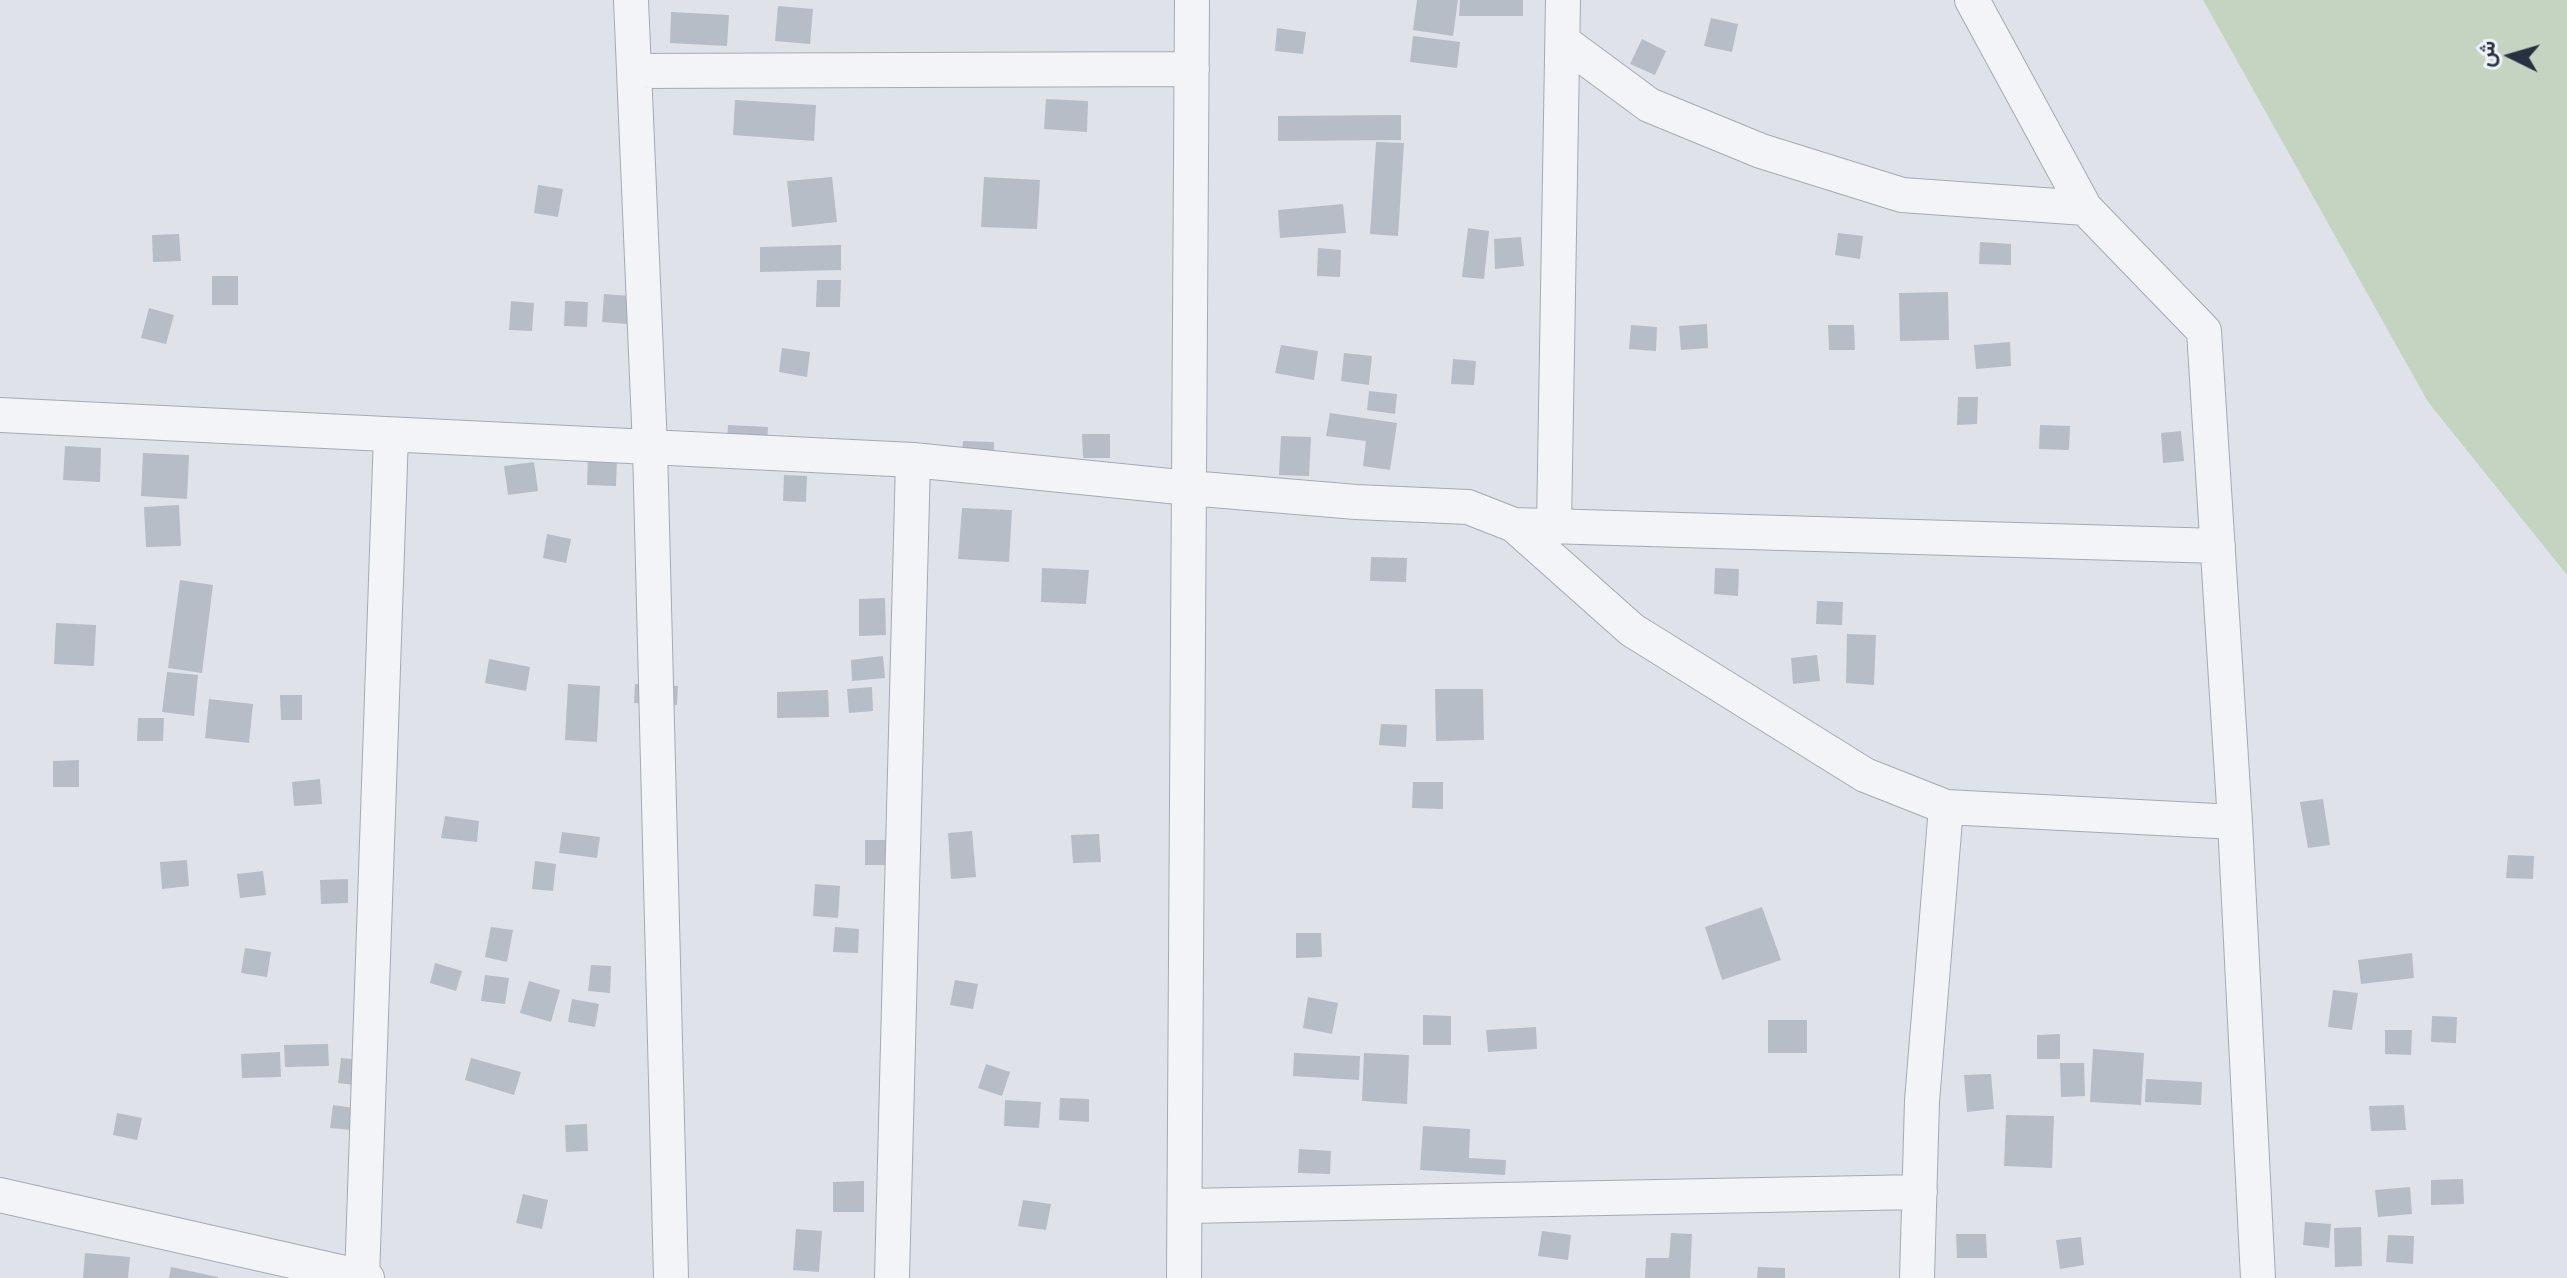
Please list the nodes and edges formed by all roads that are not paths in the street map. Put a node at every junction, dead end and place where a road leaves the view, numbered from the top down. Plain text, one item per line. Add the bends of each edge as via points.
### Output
1 (631, 0) edge
2 (1192, 0) edge
3 (1563, 0) edge
4 (1972, 0) edge
5 (1565, 43) junction
6 (1192, 69) junction
7 (634, 71) junction
8 (2085, 208) junction
9 (0, 415) edge
10 (391, 435) junction
11 (650, 447) junction
12 (913, 460) junction
13 (1189, 488) junction
14 (1514, 525) junction
15 (1554, 526) junction
16 (2218, 546) junction
17 (1946, 807) junction
18 (2235, 822) junction
19 (1920, 1192) junction
20 (0, 1195) edge
21 (1185, 1206) junction
22 (364, 1278) edge
23 (671, 1278) edge
24 (892, 1278) edge
25 (1184, 1278) edge
26 (1917, 1278) edge
27 (2258, 1278) edge

1 - 7 street
2 - 6 street
3 - 5 street
4 - 8 street
5 - 8 street via 1649,105 1789,160 1902,195
5 - 15 street
6 - 7 street
6 - 13 street
7 - 11 street
8 - 16 street via 2204,331
9 - 10 street
10 - 11 street
10 - 22 street
11 - 12 street
11 - 23 street
12 - 13 street
12 - 24 street
13 - 14 street via 1468,507
13 - 21 street
14 - 15 street
14 - 17 street via 1632,630 1865,775
15 - 16 street
16 - 18 street
17 - 18 street
17 - 19 street via 1922,1101
18 - 27 street
19 - 21 street
19 - 26 street
20 - 22 street
21 - 25 street

